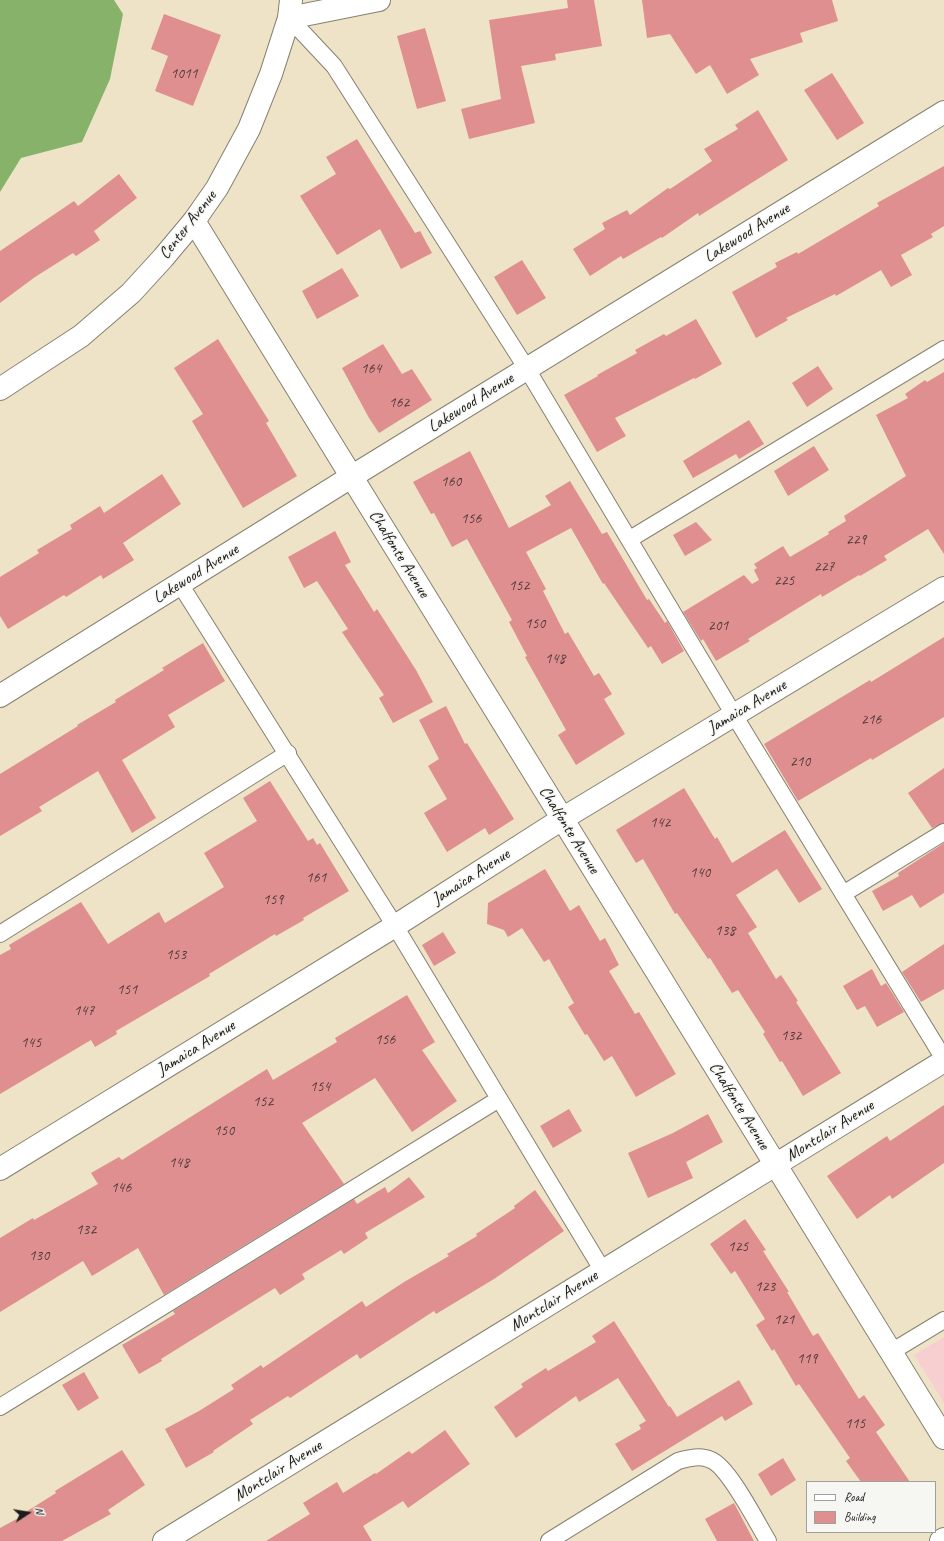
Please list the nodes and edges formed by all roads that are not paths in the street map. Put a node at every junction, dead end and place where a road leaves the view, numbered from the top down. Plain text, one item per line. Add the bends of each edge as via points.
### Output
1 (379, 0) edge
2 (340, 4) edge
3 (290, 9) edge
4 (944, 112) edge
5 (194, 221) junction
6 (944, 349) edge
7 (527, 369) junction
8 (0, 389) edge
9 (351, 477) junction
10 (630, 539) junction
11 (180, 584) junction
12 (944, 588) edge
13 (0, 696) edge
14 (734, 715) junction
15 (288, 753) junction
16 (562, 819) junction
17 (944, 832) edge
18 (843, 894) junction
19 (395, 926) junction
20 (0, 934) edge
21 (944, 1060) edge
22 (499, 1099) junction
23 (775, 1165) junction
24 (0, 1169) edge
25 (603, 1271) junction
26 (944, 1320) edge
27 (891, 1352) junction
28 (0, 1406) edge
29 (944, 1438) edge
30 (944, 1539) edge
31 (164, 1541) edge
32 (549, 1541) edge
33 (768, 1541) edge
34 (941, 1541) edge

1 - 2 street
2 - 3 street
3 - 5 street, Center Avenue via 271,74 248,128 217,188
3 - 7 lane via 334,66
4 - 7 street, Lakewood Avenue
5 - 8 street, Center Avenue via 131,293 81,336
5 - 9 street, Chalfonte Avenue
6 - 10 lane
7 - 9 street, Lakewood Avenue
7 - 10 lane
9 - 11 street, Lakewood Avenue
9 - 16 street, Chalfonte Avenue
10 - 14 lane
11 - 13 street, Lakewood Avenue
11 - 15 lane
12 - 14 street, Jamaica Avenue
14 - 16 street, Jamaica Avenue
14 - 18 lane
15 - 19 lane
15 - 20 lane
16 - 19 street, Jamaica Avenue
16 - 23 street, Chalfonte Avenue
17 - 18 lane
18 - 21 lane
19 - 22 lane
19 - 24 street, Jamaica Avenue
21 - 23 street, Montclair Avenue
22 - 25 lane
22 - 28 lane
23 - 25 street, Montclair Avenue
23 - 27 street, Chalfonte Avenue
25 - 31 street, Montclair Avenue
26 - 27 lane
27 - 29 street, Chalfonte Avenue
30 - 34 street
32 - 33 lane via 678,1461 695,1457 712,1460 727,1473

